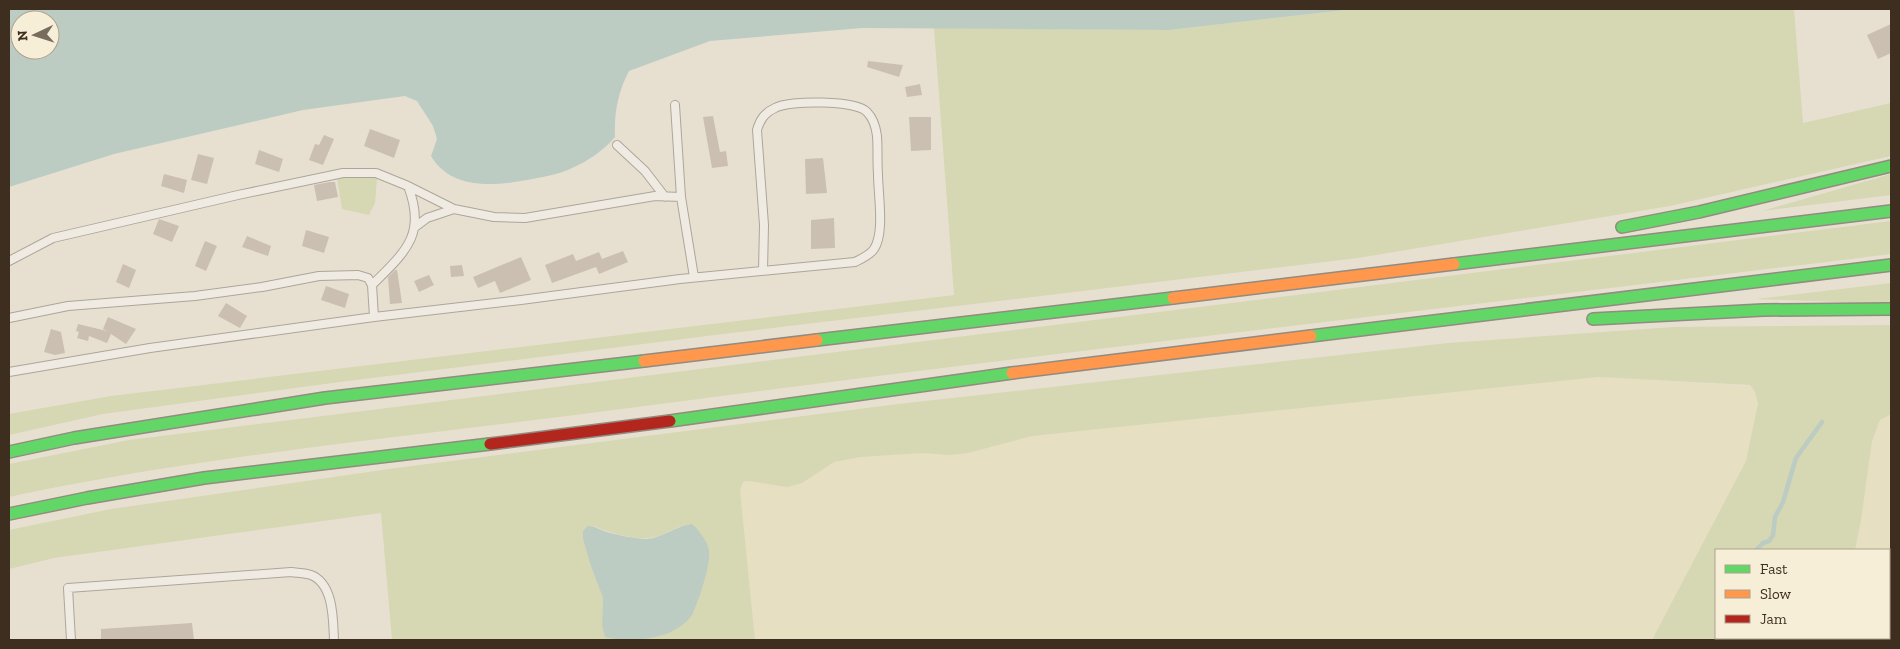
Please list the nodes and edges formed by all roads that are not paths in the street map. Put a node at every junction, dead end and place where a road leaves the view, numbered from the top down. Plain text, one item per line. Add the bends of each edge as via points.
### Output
1 (676, 105) dead end
2 (617, 145) dead end
3 (1891, 166) edge
4 (408, 186) junction
5 (666, 197) junction
6 (681, 197) junction
7 (454, 209) junction
8 (1891, 211) edge
9 (415, 227) junction
10 (1613, 229) dead end
11 (1555, 240) dead end
12 (9, 261) edge
13 (1891, 265) edge
14 (1400, 269) junction
15 (763, 270) junction
16 (694, 277) junction
17 (372, 285) junction
18 (1891, 309) edge
19 (374, 316) junction
20 (9, 318) edge
21 (1580, 320) dead end
22 (1512, 323) dead end
23 (1404, 326) junction
24 (9, 372) edge
25 (9, 452) edge
26 (9, 514) edge
27 (71, 640) edge
28 (334, 640) edge

1 - 6 lane
2 - 5 lane via 645,171
3 - 10 highway
4 - 7 lane
4 - 9 lane via 415,208
4 - 12 lane via 376,174 343,173 52,238
5 - 6 lane
5 - 7 lane via 655,196 525,218 494,217
6 - 16 lane
7 - 9 lane via 427,218
8 - 14 highway
9 - 17 lane via 407,248
11 - 14 highway
13 - 23 highway
14 - 25 highway via 324,398 74,438
15 - 15 lane via 855,262 874,250 880,223 877,136 866,110 837,104 790,103 766,112 760,120 757,130 764,225
15 - 16 lane
16 - 19 lane
17 - 19 lane
17 - 20 lane via 368,278 358,275 319,276 195,296 68,306
18 - 21 highway via 1762,310
19 - 24 lane
22 - 23 highway
23 - 26 highway via 334,461 184,482
27 - 28 lane via 68,588 290,572 312,575 321,583 333,612

